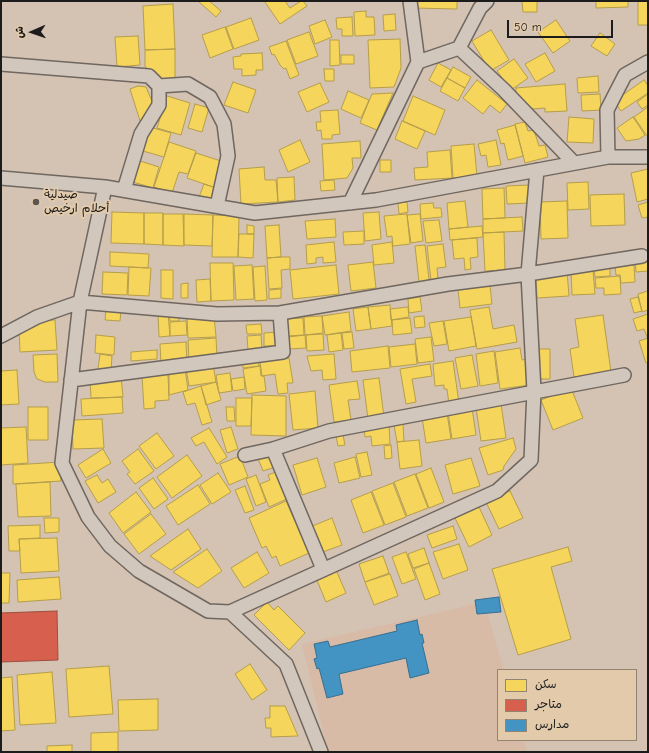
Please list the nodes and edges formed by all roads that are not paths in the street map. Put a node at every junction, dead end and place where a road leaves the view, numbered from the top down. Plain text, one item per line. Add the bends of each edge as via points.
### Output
1 (410, 1) edge
2 (483, 3) edge
3 (459, 48) junction
4 (418, 62) junction
5 (648, 62) edge
6 (1, 64) edge
7 (159, 86) junction
8 (608, 157) junction
9 (648, 157) edge
10 (574, 163) junction
11 (537, 170) junction
12 (1, 178) edge
13 (105, 187) junction
14 (124, 190) junction
15 (350, 203) junction
16 (217, 206) junction
17 (642, 256) dead end
18 (528, 274) junction
19 (80, 302) junction
20 (280, 313) junction
21 (1, 336) edge
22 (624, 374) dead end
23 (71, 380) junction
24 (534, 391) junction
25 (274, 448) junction
26 (245, 455) dead end
27 (322, 569) junction
28 (230, 612) junction
29 (321, 752) edge

1 - 4 street
2 - 3 street
3 - 4 street
3 - 10 street via 504,90
4 - 15 street
5 - 8 street via 625,75 607,110
6 - 7 street via 148,76
7 - 14 street via 159,106 141,134
7 - 16 street via 188,84 210,97 224,124 228,156
8 - 9 street
8 - 10 street
10 - 11 street
11 - 15 street
11 - 18 street
12 - 13 street
13 - 14 street
13 - 19 street
14 - 16 street
15 - 16 street via 255,213
17 - 18 street
18 - 20 street via 448,284
18 - 24 street
19 - 20 street via 217,314
19 - 21 street via 37,317
19 - 23 street
20 - 23 street via 283,352
22 - 24 street
23 - 28 street via 62,463 88,517 110,546 139,571 208,611
24 - 25 street via 329,431
24 - 27 street via 531,460 497,491
25 - 26 street
25 - 27 street
27 - 28 street
28 - 29 street via 286,664

